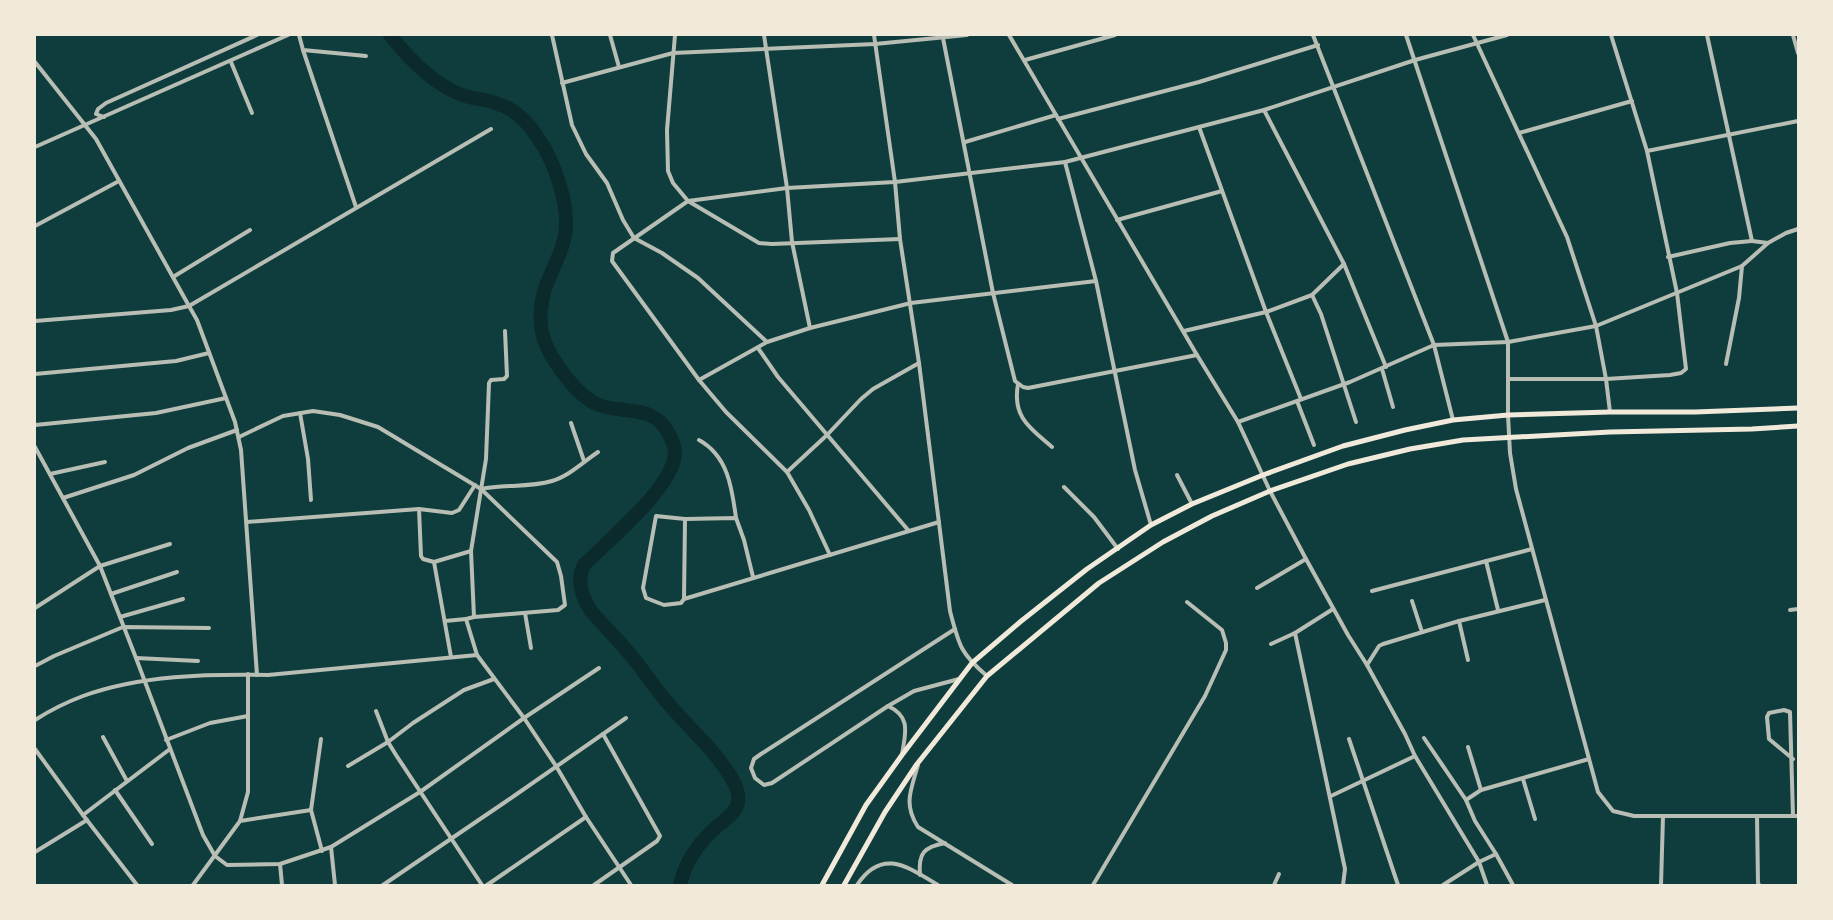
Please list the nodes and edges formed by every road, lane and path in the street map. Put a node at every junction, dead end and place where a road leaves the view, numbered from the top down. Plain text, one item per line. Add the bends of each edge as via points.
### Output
1 (257, 35) edge
2 (288, 35) edge
3 (299, 35) edge
4 (552, 35) edge
5 (610, 35) edge
6 (675, 35) edge
7 (764, 35) edge
8 (874, 35) edge
9 (967, 35) edge
10 (1009, 35) edge
11 (1115, 35) edge
12 (1313, 35) edge
13 (1406, 35) edge
14 (1473, 35) edge
15 (1507, 35) edge
16 (1611, 35) edge
17 (1707, 35) edge
18 (1793, 35) edge
19 (943, 38) junction
20 (875, 44) junction
21 (1476, 44) junction
22 (1318, 45) junction
23 (767, 48) junction
24 (303, 50) junction
25 (673, 53) junction
26 (1798, 53) edge
27 (366, 56) dead end
28 (1025, 60) junction
29 (1415, 60) junction
30 (35, 62) edge
31 (231, 62) junction
32 (619, 67) junction
33 (562, 82) junction
34 (1334, 87) junction
35 (1632, 101) junction
36 (1264, 110) junction
37 (252, 113) dead end
38 (104, 117) junction
39 (1057, 117) junction
40 (1798, 121) edge
41 (86, 126) junction
42 (1199, 127) junction
43 (491, 129) dead end
44 (1519, 133) junction
45 (1728, 134) junction
46 (965, 142) junction
47 (35, 147) edge
48 (1647, 150) junction
49 (1081, 157) junction
50 (1066, 162) junction
51 (970, 174) junction
52 (119, 181) junction
53 (895, 182) junction
54 (787, 188) junction
55 (1222, 191) junction
56 (688, 201) junction
57 (356, 207) junction
58 (1117, 220) junction
59 (35, 226) edge
60 (1798, 229) edge
61 (250, 230) dead end
62 (634, 238) junction
63 (900, 239) junction
64 (1752, 241) junction
65 (792, 242) junction
66 (1768, 243) junction
67 (1668, 257) junction
68 (1344, 264) junction
69 (1742, 266) junction
70 (173, 277) junction
71 (1096, 281) junction
72 (993, 293) junction
73 (1677, 293) junction
74 (1312, 295) junction
75 (911, 303) junction
76 (189, 306) junction
77 (1266, 312) junction
78 (35, 321) edge
79 (1596, 326) junction
80 (810, 328) junction
81 (504, 331) dead end
82 (1184, 331) junction
83 (767, 342) junction
84 (1508, 342) junction
85 (1434, 345) junction
86 (758, 348) junction
87 (209, 353) junction
88 (1197, 355) junction
89 (919, 363) junction
90 (1726, 364) dead end
91 (1384, 368) junction
92 (1114, 372) junction
93 (35, 374) edge
94 (1508, 379) junction
95 (1606, 379) junction
96 (699, 380) junction
97 (1018, 384) junction
98 (1343, 385) junction
99 (226, 398) junction
100 (1300, 400) junction
101 (1393, 407) dead end
102 (1798, 408) edge
103 (1610, 412) junction
104 (300, 413) junction
105 (1508, 415) junction
106 (1453, 420) junction
107 (1238, 422) junction
108 (1356, 422) dead end
109 (571, 423) dead end
110 (35, 425) edge
111 (1798, 426) edge
112 (237, 430) junction
113 (827, 435) junction
114 (238, 438) junction
115 (1509, 438) junction
116 (699, 440) dead end
117 (1314, 445) dead end
118 (35, 447) edge
119 (1052, 447) dead end
120 (598, 452) dead end
121 (584, 461) junction
122 (105, 462) dead end
123 (787, 472) junction
124 (50, 474) junction
125 (1177, 475) dead end
126 (1263, 475) junction
127 (474, 485) junction
128 (1064, 487) dead end
129 (481, 489) junction
130 (1270, 491) junction
131 (63, 498) junction
132 (311, 500) dead end
133 (1192, 504) junction
134 (419, 509) junction
135 (736, 518) junction
136 (685, 519) junction
137 (247, 522) junction
138 (940, 522) junction
139 (1151, 525) junction
140 (908, 530) junction
141 (170, 544) dead end
142 (1118, 549) junction
143 (1532, 549) junction
144 (471, 551) junction
145 (830, 555) junction
146 (1306, 558) junction
147 (1486, 561) junction
148 (434, 562) junction
149 (100, 566) junction
150 (177, 572) dead end
151 (753, 577) junction
152 (1257, 588) dead end
153 (1372, 592) dead end
154 (111, 594) junction
155 (184, 599) dead end
156 (684, 599) junction
157 (1545, 600) junction
158 (1412, 601) dead end
159 (1187, 602) dead end
160 (35, 608) edge
161 (1798, 608) edge
162 (1333, 609) junction
163 (1498, 610) junction
164 (1790, 610) dead end
165 (525, 613) junction
166 (120, 617) junction
167 (474, 617) junction
168 (466, 619) junction
169 (444, 621) junction
170 (1459, 621) junction
171 (123, 628) junction
172 (209, 628) dead end
173 (955, 629) junction
174 (1422, 632) junction
175 (1295, 633) junction
176 (1271, 644) dead end
177 (531, 648) dead end
178 (477, 655) junction
179 (451, 657) junction
180 (136, 658) junction
181 (1468, 660) dead end
182 (198, 661) dead end
183 (972, 664) junction
184 (1367, 665) junction
185 (35, 666) edge
186 (599, 668) dead end
187 (248, 674) junction
188 (257, 675) junction
189 (987, 676) junction
190 (494, 679) junction
191 (959, 679) junction
192 (144, 680) junction
193 (888, 706) junction
194 (376, 711) dead end
195 (248, 716) junction
196 (524, 718) junction
197 (626, 718) dead end
198 (35, 720) edge
199 (603, 734) junction
200 (103, 738) dead end
201 (321, 738) dead end
202 (1424, 738) dead end
203 (1349, 739) dead end
204 (166, 740) junction
205 (388, 742) junction
206 (1468, 747) dead end
207 (35, 749) edge
208 (170, 750) junction
209 (902, 755) junction
210 (1415, 756) junction
211 (1588, 759) junction
212 (1793, 759) junction
213 (920, 760) junction
214 (348, 766) dead end
215 (556, 766) junction
216 (1522, 779) junction
217 (1363, 780) junction
218 (127, 781) junction
219 (115, 790) junction
220 (1481, 790) junction
221 (420, 792) junction
222 (1331, 796) junction
223 (1466, 800) junction
224 (311, 810) junction
225 (83, 815) junction
226 (1663, 816) junction
227 (1757, 816) junction
228 (1796, 816) edge
229 (586, 818) junction
230 (1535, 819) dead end
231 (87, 820) junction
232 (240, 821) junction
233 (452, 839) junction
234 (944, 843) junction
235 (152, 844) dead end
236 (330, 847) junction
237 (322, 851) junction
238 (35, 852) edge
239 (1496, 854) junction
240 (215, 856) junction
241 (1479, 862) junction
242 (280, 864) junction
243 (620, 868) junction
244 (1279, 874) dead end
245 (920, 875) junction
246 (137, 885) edge
247 (193, 885) edge
248 (282, 885) edge
249 (335, 885) edge
250 (383, 885) edge
251 (482, 885) edge
252 (487, 885) edge
253 (594, 885) edge
254 (631, 885) edge
255 (822, 885) edge
256 (844, 885) edge
257 (857, 885) edge
258 (938, 885) edge
259 (1012, 885) edge
260 (1093, 885) edge
261 (1274, 885) edge
262 (1343, 885) edge
263 (1398, 885) edge
264 (1443, 885) edge
265 (1487, 885) edge
266 (1513, 885) edge
267 (1661, 885) edge
268 (1759, 885) edge

1 - 38 street via 106,103 96,114
2 - 31 street
3 - 24 street
4 - 33 street
5 - 32 street
6 - 25 street
7 - 23 street
8 - 20 street
9 - 19 street
10 - 28 street
11 - 28 street
12 - 22 street
13 - 29 street
14 - 21 street
15 - 21 street
16 - 35 street
17 - 45 street
18 - 26 street
19 - 20 street
19 - 46 street
20 - 23 street
20 - 53 street
21 - 29 street
21 - 44 street
22 - 34 street
22 - 39 street via 1199,82
23 - 25 street
23 - 54 street
24 - 27 street
24 - 57 street
25 - 32 street
25 - 56 street via 667,130 668,164 673,183
28 - 39 street
29 - 34 street
29 - 84 street
30 - 41 street
31 - 37 street
31 - 38 street
32 - 33 street
33 - 62 street via 572,125 586,154 607,183
34 - 36 street
34 - 85 street
35 - 44 street
35 - 48 street
36 - 42 street
36 - 68 street
38 - 41 street
39 - 46 street
39 - 49 street
40 - 45 street
41 - 47 street
41 - 52 street
42 - 49 street
42 - 55 street
43 - 57 street
44 - 79 street via 1567,237
45 - 48 street
45 - 64 street
46 - 51 street
48 - 67 street
49 - 50 street
49 - 58 street
50 - 51 street
50 - 71 street
51 - 53 street
51 - 72 street
52 - 59 street
52 - 70 street
53 - 54 street
53 - 63 street
54 - 56 street
54 - 65 street
55 - 58 street
55 - 77 street
56 - 62 street
56 - 65 street via 759,243
57 - 76 street
58 - 82 street
60 - 66 street
61 - 70 street
62 - 83 street via 698,278
62 - 96 street via 613,253 612,261
63 - 65 street
63 - 75 street
64 - 66 street
64 - 67 street
65 - 80 street
66 - 69 street
67 - 73 street
68 - 74 street
68 - 91 street
69 - 73 street
69 - 90 street
70 - 76 street
71 - 72 street
71 - 92 street
72 - 75 street
72 - 97 street
73 - 79 street
73 - 95 street via 1686,369 1680,373
74 - 77 street
74 - 98 street
75 - 80 street
75 - 89 street
76 - 78 street
76 - 87 street
77 - 82 street
77 - 100 street
79 - 84 street
79 - 95 street
80 - 83 street
81 - 129 street via 507,376 489,383 486,459
82 - 88 street
83 - 86 street
84 - 85 street
84 - 94 street
85 - 91 street
85 - 106 street
86 - 96 street
86 - 113 street
87 - 93 street via 176,361
87 - 99 street
88 - 92 street
88 - 107 street
89 - 113 street via 873,389
89 - 138 street
91 - 98 street
91 - 101 street
92 - 97 street via 1028,388
92 - 139 street via 1135,470
94 - 95 street
94 - 105 street
95 - 103 street
96 - 123 street via 726,412
97 - 119 street via 1019,411 1027,425
98 - 100 street
98 - 108 street
99 - 110 street via 156,412
99 - 112 street
100 - 107 street
100 - 117 street
102 - 103 main road
103 - 105 main road
104 - 114 street via 283,416
104 - 127 street via 313,411 340,415 378,427
104 - 132 street
105 - 106 main road
105 - 115 street
106 - 126 main road via 1343,446
107 - 126 street
109 - 121 street
111 - 115 main road
112 - 114 street
112 - 131 street via 188,448 134,475
113 - 123 street
113 - 140 street
114 - 137 street
115 - 130 main road via 1463,440 1410,449 1348,464
115 - 143 street via 1516,489
116 - 135 street via 708,445 727,474
118 - 124 street
120 - 121 street
121 - 129 street via 554,481
122 - 124 street
123 - 145 street
124 - 131 street
125 - 133 street
126 - 130 street
126 - 133 main road
127 - 129 street
127 - 134 street via 456,512
128 - 142 street via 1094,517
129 - 144 street
129 - 165 street via 556,562 562,576 563,607
130 - 146 street
130 - 189 main road via 1163,542 1099,583
131 - 149 street
133 - 139 main road
134 - 137 street
134 - 148 street via 421,556
135 - 136 street
135 - 151 street
136 - 156 street
136 - 156 street via 656,516 643,588 646,598 664,605 681,603
137 - 188 street
138 - 140 street
138 - 173 street via 950,612
139 - 142 main road
140 - 145 street
141 - 149 street
142 - 183 main road via 1020,622
143 - 147 street
143 - 157 street
144 - 148 street
144 - 167 street
145 - 151 street
146 - 152 street
146 - 162 street
147 - 153 street
147 - 163 street
148 - 169 street
149 - 154 street
149 - 160 street
150 - 154 street
151 - 156 street
154 - 166 street
155 - 166 street
157 - 163 street
157 - 211 street
158 - 174 street
159 - 260 street via 1222,630 1226,650 1205,696
161 - 164 street
162 - 175 street
162 - 184 street
163 - 170 street
165 - 167 street
165 - 177 street
166 - 171 street
167 - 168 street
168 - 169 street
168 - 178 street
169 - 179 street
170 - 174 street
170 - 181 street
171 - 172 street
171 - 180 street
171 - 185 street
173 - 183 street via 962,651
173 - 193 street via 754,759 751,768 755,778 764,785 772,783
174 - 184 street via 1380,646
175 - 176 street
175 - 222 street
178 - 179 street
178 - 190 street
179 - 188 street
180 - 182 street
180 - 192 street
183 - 189 street
183 - 191 main road
184 - 210 street
186 - 196 street
187 - 188 street
187 - 192 street
187 - 195 street
189 - 213 main road
190 - 196 street
190 - 205 street via 464,690
191 - 193 street via 914,691
191 - 209 main road
192 - 198 street via 82,696
192 - 204 street
193 - 209 street via 905,722
194 - 205 street
195 - 204 street via 210,723
195 - 232 street via 248,792
196 - 215 street
196 - 221 street
197 - 199 street
199 - 215 street
199 - 243 street via 660,836
200 - 218 street
201 - 224 street
202 - 223 street
203 - 217 street
204 - 208 street
205 - 214 street
205 - 221 street
206 - 220 street
207 - 225 street
208 - 218 street
208 - 240 street via 203,835
209 - 255 main road via 866,805
210 - 217 street
210 - 241 street
211 - 216 street
211 - 226 street via 1598,792 1613,811 1634,816
212 - 212 street via 1790,712 1769,713 1769,739
212 - 228 street
213 - 234 street via 909,803 911,817 918,827
213 - 256 main road via 885,812
215 - 229 street
215 - 233 street
216 - 220 street
216 - 230 street
217 - 222 street
217 - 263 street
218 - 219 street
219 - 225 street
219 - 235 street
220 - 223 street
221 - 233 street
221 - 236 street
222 - 262 street via 1345,869
223 - 239 street
224 - 232 street
224 - 237 street
225 - 231 street
226 - 227 street
226 - 267 street
227 - 228 street
227 - 268 street
229 - 243 street
229 - 252 street
231 - 238 street
231 - 246 street
232 - 240 street
233 - 250 street
233 - 251 street
234 - 245 street via 925,850 920,857
234 - 259 street
236 - 237 street
236 - 249 street
237 - 242 street
239 - 241 street
239 - 266 street
240 - 242 street via 227,864
240 - 247 street
241 - 264 street
241 - 265 street
242 - 248 street
243 - 253 street
243 - 254 street
244 - 261 street
245 - 257 street via 904,866 888,863 874,866
245 - 258 street

